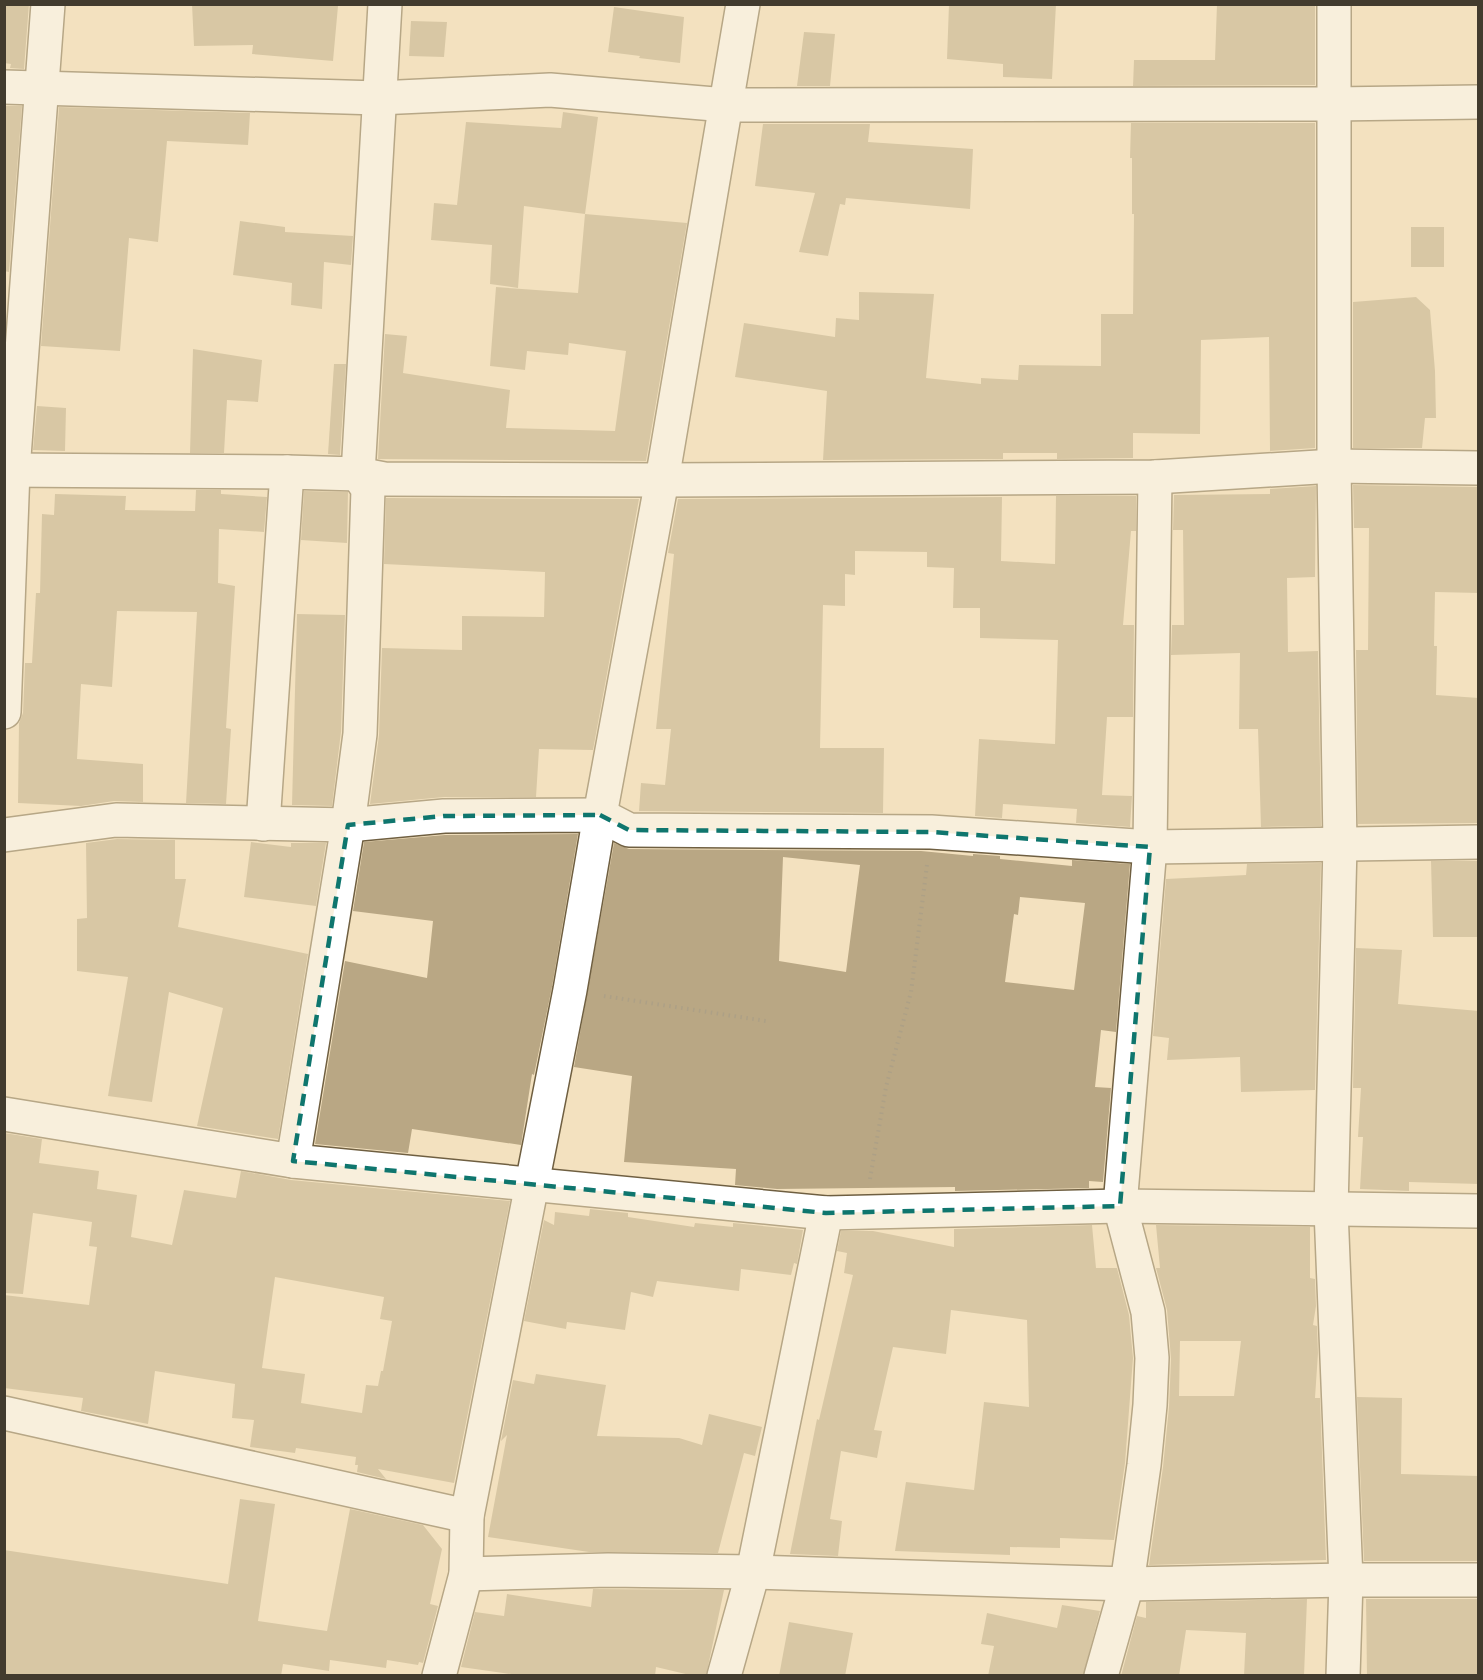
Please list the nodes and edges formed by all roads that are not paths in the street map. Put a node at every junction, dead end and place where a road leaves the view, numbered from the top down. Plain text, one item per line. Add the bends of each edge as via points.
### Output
1 (48, 4) edge
2 (385, 4) edge
3 (743, 4) edge
4 (1334, 4) edge
5 (4, 87) edge
6 (42, 89) junction
7 (378, 98) junction
8 (1479, 102) edge
9 (1333, 104) junction
10 (726, 105) junction
11 (1334, 466) junction
12 (1479, 468) edge
13 (9, 470) edge
14 (286, 472) junction
15 (358, 474) junction
16 (1155, 477) junction
17 (662, 480) junction
18 (4, 712) edge
19 (600, 815) junction
20 (263, 824) junction
21 (348, 825) junction
22 (4, 835) edge
23 (1479, 842) edge
24 (1340, 845) junction
25 (1150, 847) junction
26 (4, 1114) edge
27 (293, 1161) junction
28 (532, 1185) junction
29 (1120, 1206) junction
30 (1331, 1210) junction
31 (1479, 1211) edge
32 (826, 1213) junction
33 (4, 1413) edge
34 (467, 1516) junction
35 (753, 1572) junction
36 (466, 1574) junction
37 (1346, 1580) junction
38 (1479, 1580) edge
39 (1127, 1584) junction
40 (439, 1676) edge
41 (724, 1676) edge
42 (1101, 1676) edge
43 (1342, 1676) edge

1 - 6 street
2 - 7 street
3 - 10 street
4 - 9 street
5 - 6 street
6 - 7 street
6 - 13 street
7 - 10 street via 550,90
7 - 15 street
8 - 9 street
9 - 10 street
9 - 11 street
10 - 17 street
11 - 12 street
11 - 16 street
11 - 24 street
13 - 14 street
13 - 18 street
14 - 15 street
14 - 20 street
15 - 17 street via 384,479
15 - 21 street via 368,489 360,734
16 - 17 street
16 - 25 street
17 - 19 street
19 - 21 street via 444,816
19 - 25 street via 629,831 931,832
19 - 28 street
20 - 21 street
20 - 22 street via 116,820
21 - 27 street
23 - 24 street
24 - 25 street
24 - 30 street
25 - 29 street
26 - 27 street
27 - 28 street
28 - 32 street
28 - 34 street
29 - 30 street
29 - 32 street
29 - 39 street via 1148,1312 1152,1358 1144,1465
30 - 31 street
30 - 37 street
32 - 35 street
33 - 34 street
34 - 36 street
35 - 36 street via 608,1570
35 - 39 street
35 - 41 street
36 - 40 street
37 - 38 street
37 - 39 street
37 - 43 street
39 - 42 street

